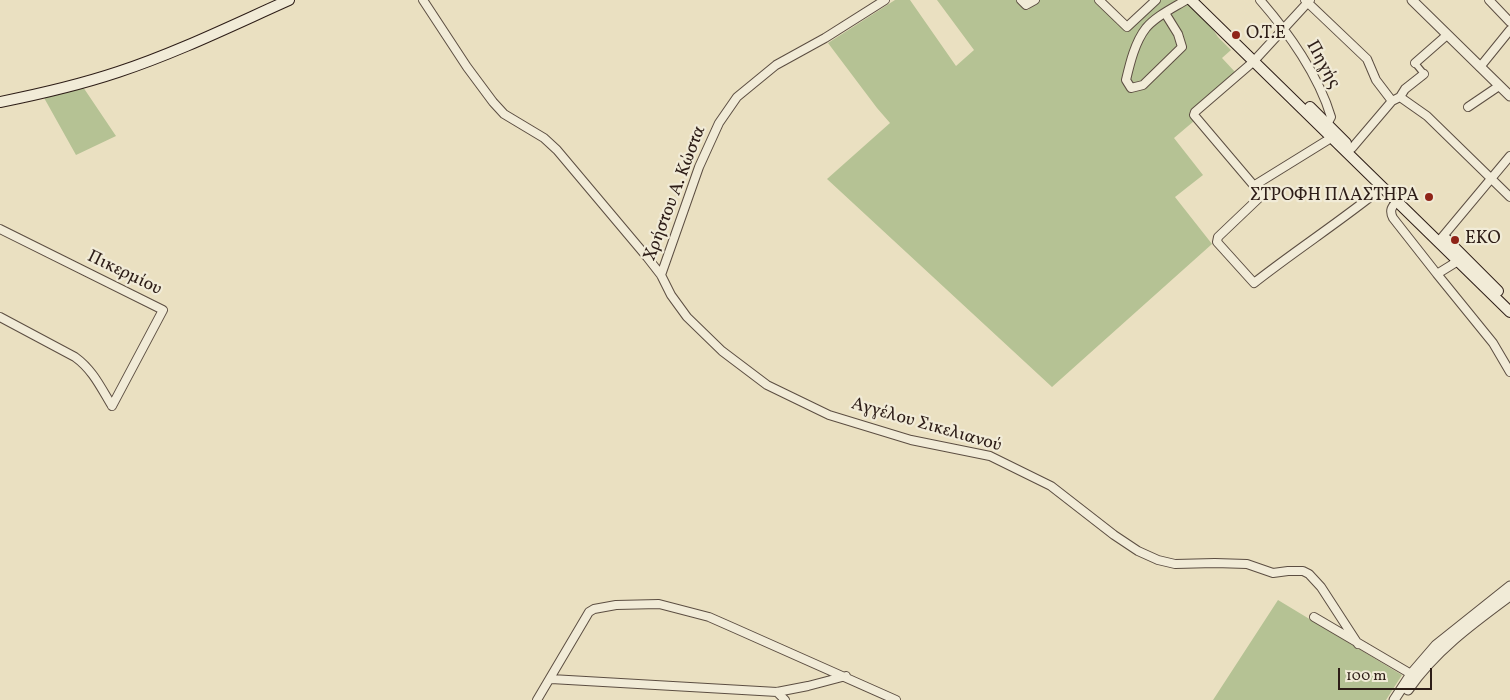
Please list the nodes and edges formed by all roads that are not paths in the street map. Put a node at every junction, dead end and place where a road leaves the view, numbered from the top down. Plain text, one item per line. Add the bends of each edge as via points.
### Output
1 (289, 0) edge
2 (423, 0) edge
3 (885, 0) edge
4 (1021, 0) edge
5 (1035, 0) edge
6 (1099, 0) edge
7 (1156, 0) edge
8 (1186, 0) edge
9 (1191, 0) edge
10 (1200, 0) edge
11 (1260, 0) edge
12 (1489, 0) edge
13 (1307, 1) edge
14 (1417, 2) edge
15 (1165, 13) junction
16 (1510, 22) edge
17 (1283, 28) junction
18 (1510, 30) edge
19 (1447, 35) junction
20 (1255, 59) junction
21 (1415, 63) joint
22 (1480, 67) junction
23 (1424, 74) joint
24 (1499, 86) junction
25 (1510, 96) edge
26 (1400, 97) junction
27 (1392, 101) junction
28 (0, 102) edge
29 (1468, 107) dead end
30 (1327, 124) junction
31 (1331, 138) junction
32 (1352, 148) junction
33 (1510, 156) edge
34 (1491, 179) junction
35 (1255, 185) junction
36 (1383, 187) junction
37 (1510, 198) edge
38 (1397, 201) junction
39 (0, 229) edge
40 (1441, 238) junction
41 (1458, 261) junction
42 (1437, 274) junction
43 (661, 275) junction
44 (1510, 303) edge
45 (1510, 312) edge
46 (0, 317) edge
47 (1510, 372) edge
48 (1510, 586) edge
49 (1510, 596) edge
50 (1314, 617) dead end
51 (1358, 644) junction
52 (1411, 674) junction
53 (846, 676) junction
54 (551, 679) junction
55 (776, 692) junction
56 (537, 700) edge
57 (785, 700) edge
58 (896, 700) edge
59 (1394, 700) edge
60 (1400, 700) edge

1 - 28 main road via 118,72 46,93
2 - 43 street, Αγγέλου Σικελιανού via 492,102 504,114 544,138 557,150
3 - 43 street, Χρήστου Α. Κώστα via 776,65 736,97 719,123 699,167
4 - 5 street via 1026,5
6 - 7 street via 1127,27
8 - 15 street
9 - 20 main road
10 - 20 main road
11 - 17 street, Πηγής
12 - 16 street
13 - 17 street
13 - 27 street via 1367,59 1376,80
14 - 19 street
15 - 15 street via 1146,28 1137,45 1126,80 1131,88 1143,85 1182,47
17 - 20 street
17 - 30 street, Πηγής via 1312,73 1331,117
18 - 22 street
19 - 21 street
19 - 22 street
20 - 30 main road
20 - 31 main road
20 - 35 street via 1194,115
21 - 23 street
22 - 24 street
23 - 26 street
24 - 25 street
24 - 29 street
26 - 27 street
26 - 34 street via 1427,116
27 - 32 street
30 - 32 main road
31 - 35 street
31 - 36 main road
32 - 40 main road
33 - 34 street
34 - 37 street
34 - 40 street
35 - 36 street via 1262,194 1216,239 1254,283
36 - 38 main road
38 - 40 main road
38 - 42 street via 1390,212 1393,218
39 - 46 street, Πικερμίου via 164,310 112,406 84,364
40 - 41 main road
40 - 44 main road
41 - 42 street
41 - 45 main road
42 - 47 street via 1493,343
43 - 51 street, Αγγέλου Σικελιανού via 671,295 693,323 744,370 767,385 829,415 912,440 990,456 1052,486 1114,535 1158,560 1175,564 1241,564 1273,573 1303,571 1321,587
48 - 52 street via 1436,645
49 - 60 street via 1446,645
50 - 51 street, Αγγέλου Σικελιανού
51 - 52 street, Αγγέλου Σικελιανού
52 - 59 street
53 - 54 street via 709,617 659,604 638,604 616,605 589,612
53 - 55 street
53 - 58 street
54 - 55 street
54 - 56 street
55 - 57 street

